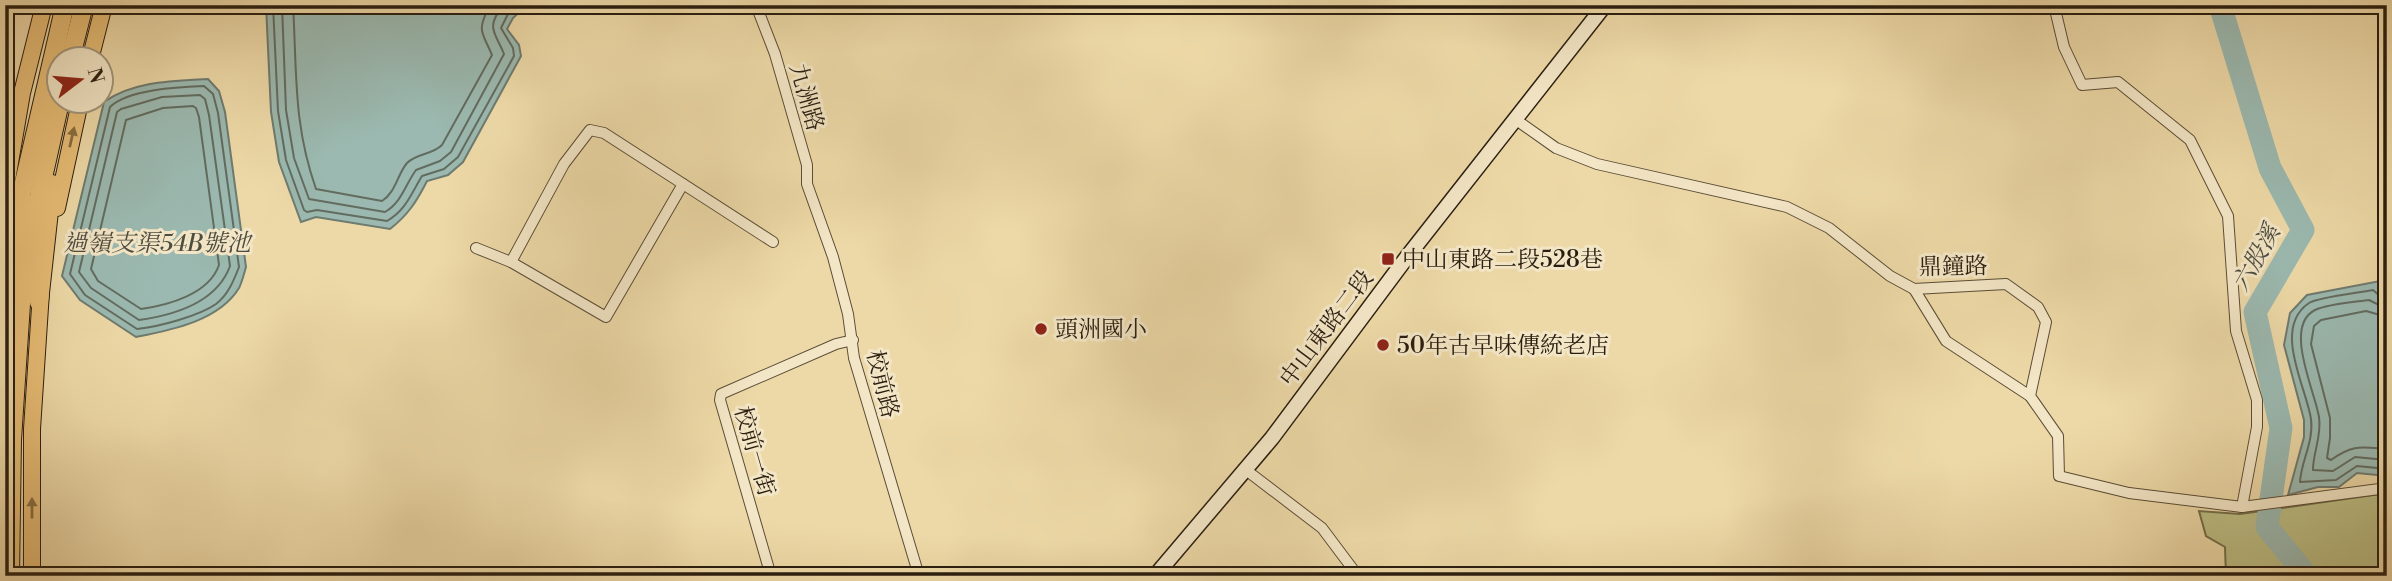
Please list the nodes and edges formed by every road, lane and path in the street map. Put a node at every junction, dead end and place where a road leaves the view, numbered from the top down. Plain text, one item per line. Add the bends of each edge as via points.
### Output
1 (44, 5) edge
2 (65, 5) edge
3 (84, 5) edge
4 (104, 5) edge
5 (757, 5) edge
6 (1605, 5) edge
7 (2054, 5) edge
8 (74, 46) edge
9 (94, 46) edge
10 (44, 91) junction
11 (58, 116) edge
12 (59, 116) edge
13 (77, 116) edge
14 (1515, 119) junction
15 (683, 184) junction
16 (5, 192) edge
17 (813, 201) joint
18 (5, 231) edge
19 (773, 242) dead end
20 (476, 248) dead end
21 (511, 262) junction
22 (1914, 289) junction
23 (39, 302) junction
24 (5, 321) edge
25 (853, 340) junction
26 (2029, 396) junction
27 (1246, 470) junction
28 (2387, 488) edge
29 (2242, 507) junction
30 (9, 576) edge
31 (32, 576) edge
32 (771, 576) edge
33 (919, 576) edge
34 (1155, 576) edge
35 (1358, 576) edge

1 - 16 main road via 22,93
2 - 10 highway
3 - 8 highway
4 - 9 main road
5 - 17 street, 九洲路 via 807,165
6 - 14 main road, 中山東路二段
7 - 29 street via 2064,47 2082,85 2118,82 2190,140 2228,216 2236,331 2257,400 2257,427
10 - 18 highway
10 - 24 highway via 22,191
11 - 30 highway via 21,304
12 - 23 highway
23 -> 13 main road
14 - 22 street, 鼎鐘路 via 1556,148 1597,164 1787,207 1829,228
14 - 27 main road, 中山東路二段
15 - 19 street
15 - 21 street via 604,133 590,130 564,164
15 - 21 street via 606,317
17 - 25 street, 校前路 via 833,257
20 - 21 street
22 - 26 street via 1946,341
22 - 26 street, 鼎鐘路 via 2006,284 2038,307 2046,323
31 -> 23 main road via 32,429
25 - 32 street, 校前一街 via 721,394
25 - 33 street, 校前路 via 854,358
26 - 29 street via 2058,436 2059,476 2129,493
27 - 34 main road, 中山東路二段
27 - 35 street via 1322,528
28 - 29 street

